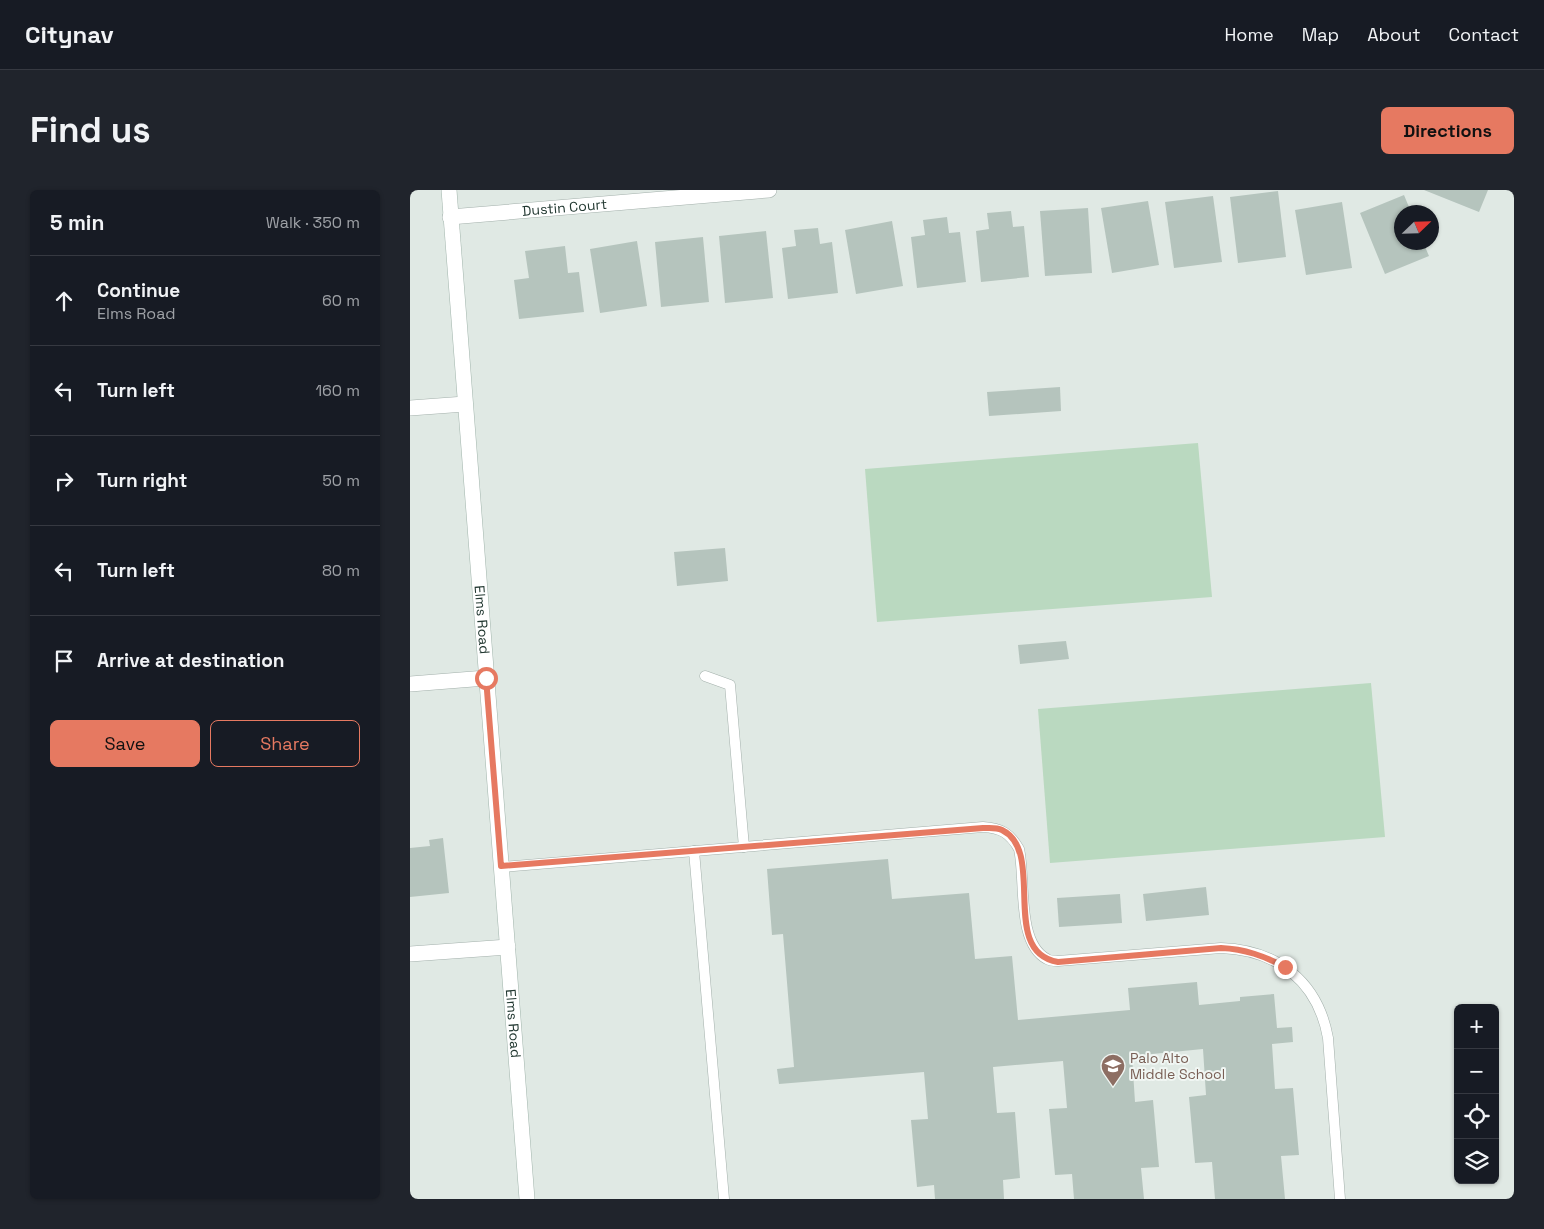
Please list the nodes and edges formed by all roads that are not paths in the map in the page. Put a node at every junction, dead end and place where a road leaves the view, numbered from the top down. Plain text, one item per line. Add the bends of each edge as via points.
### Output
1 (449, 190) edge
2 (769, 190) edge
3 (450, 217) junction
4 (464, 404) junction
5 (410, 408) edge
6 (705, 676) dead end
7 (486, 678) junction
8 (410, 684) edge
9 (744, 847) junction
10 (694, 851) junction
11 (501, 866) junction
12 (508, 947) junction
13 (410, 954) edge
14 (527, 1199) edge
15 (724, 1199) edge
16 (1340, 1199) edge

1 - 3 main road, Elms Road
2 - 3 main road, Dustin Court
3 - 4 main road, Elms Road
4 - 5 main road
4 - 7 main road, Elms Road
6 - 9 lane via 730,685
7 - 8 main road
7 - 11 main road, Elms Road
9 - 10 lane
9 - 16 lane via 994,828 1008,834 1019,849 1028,934 1035,948 1047,960 1058,962 1221,948 1239,949 1269,958 1285,967 1314,996 1325,1022
10 - 11 lane
10 - 15 lane
11 - 12 main road, Elms Road
12 - 13 main road
12 - 14 main road, Elms Road

